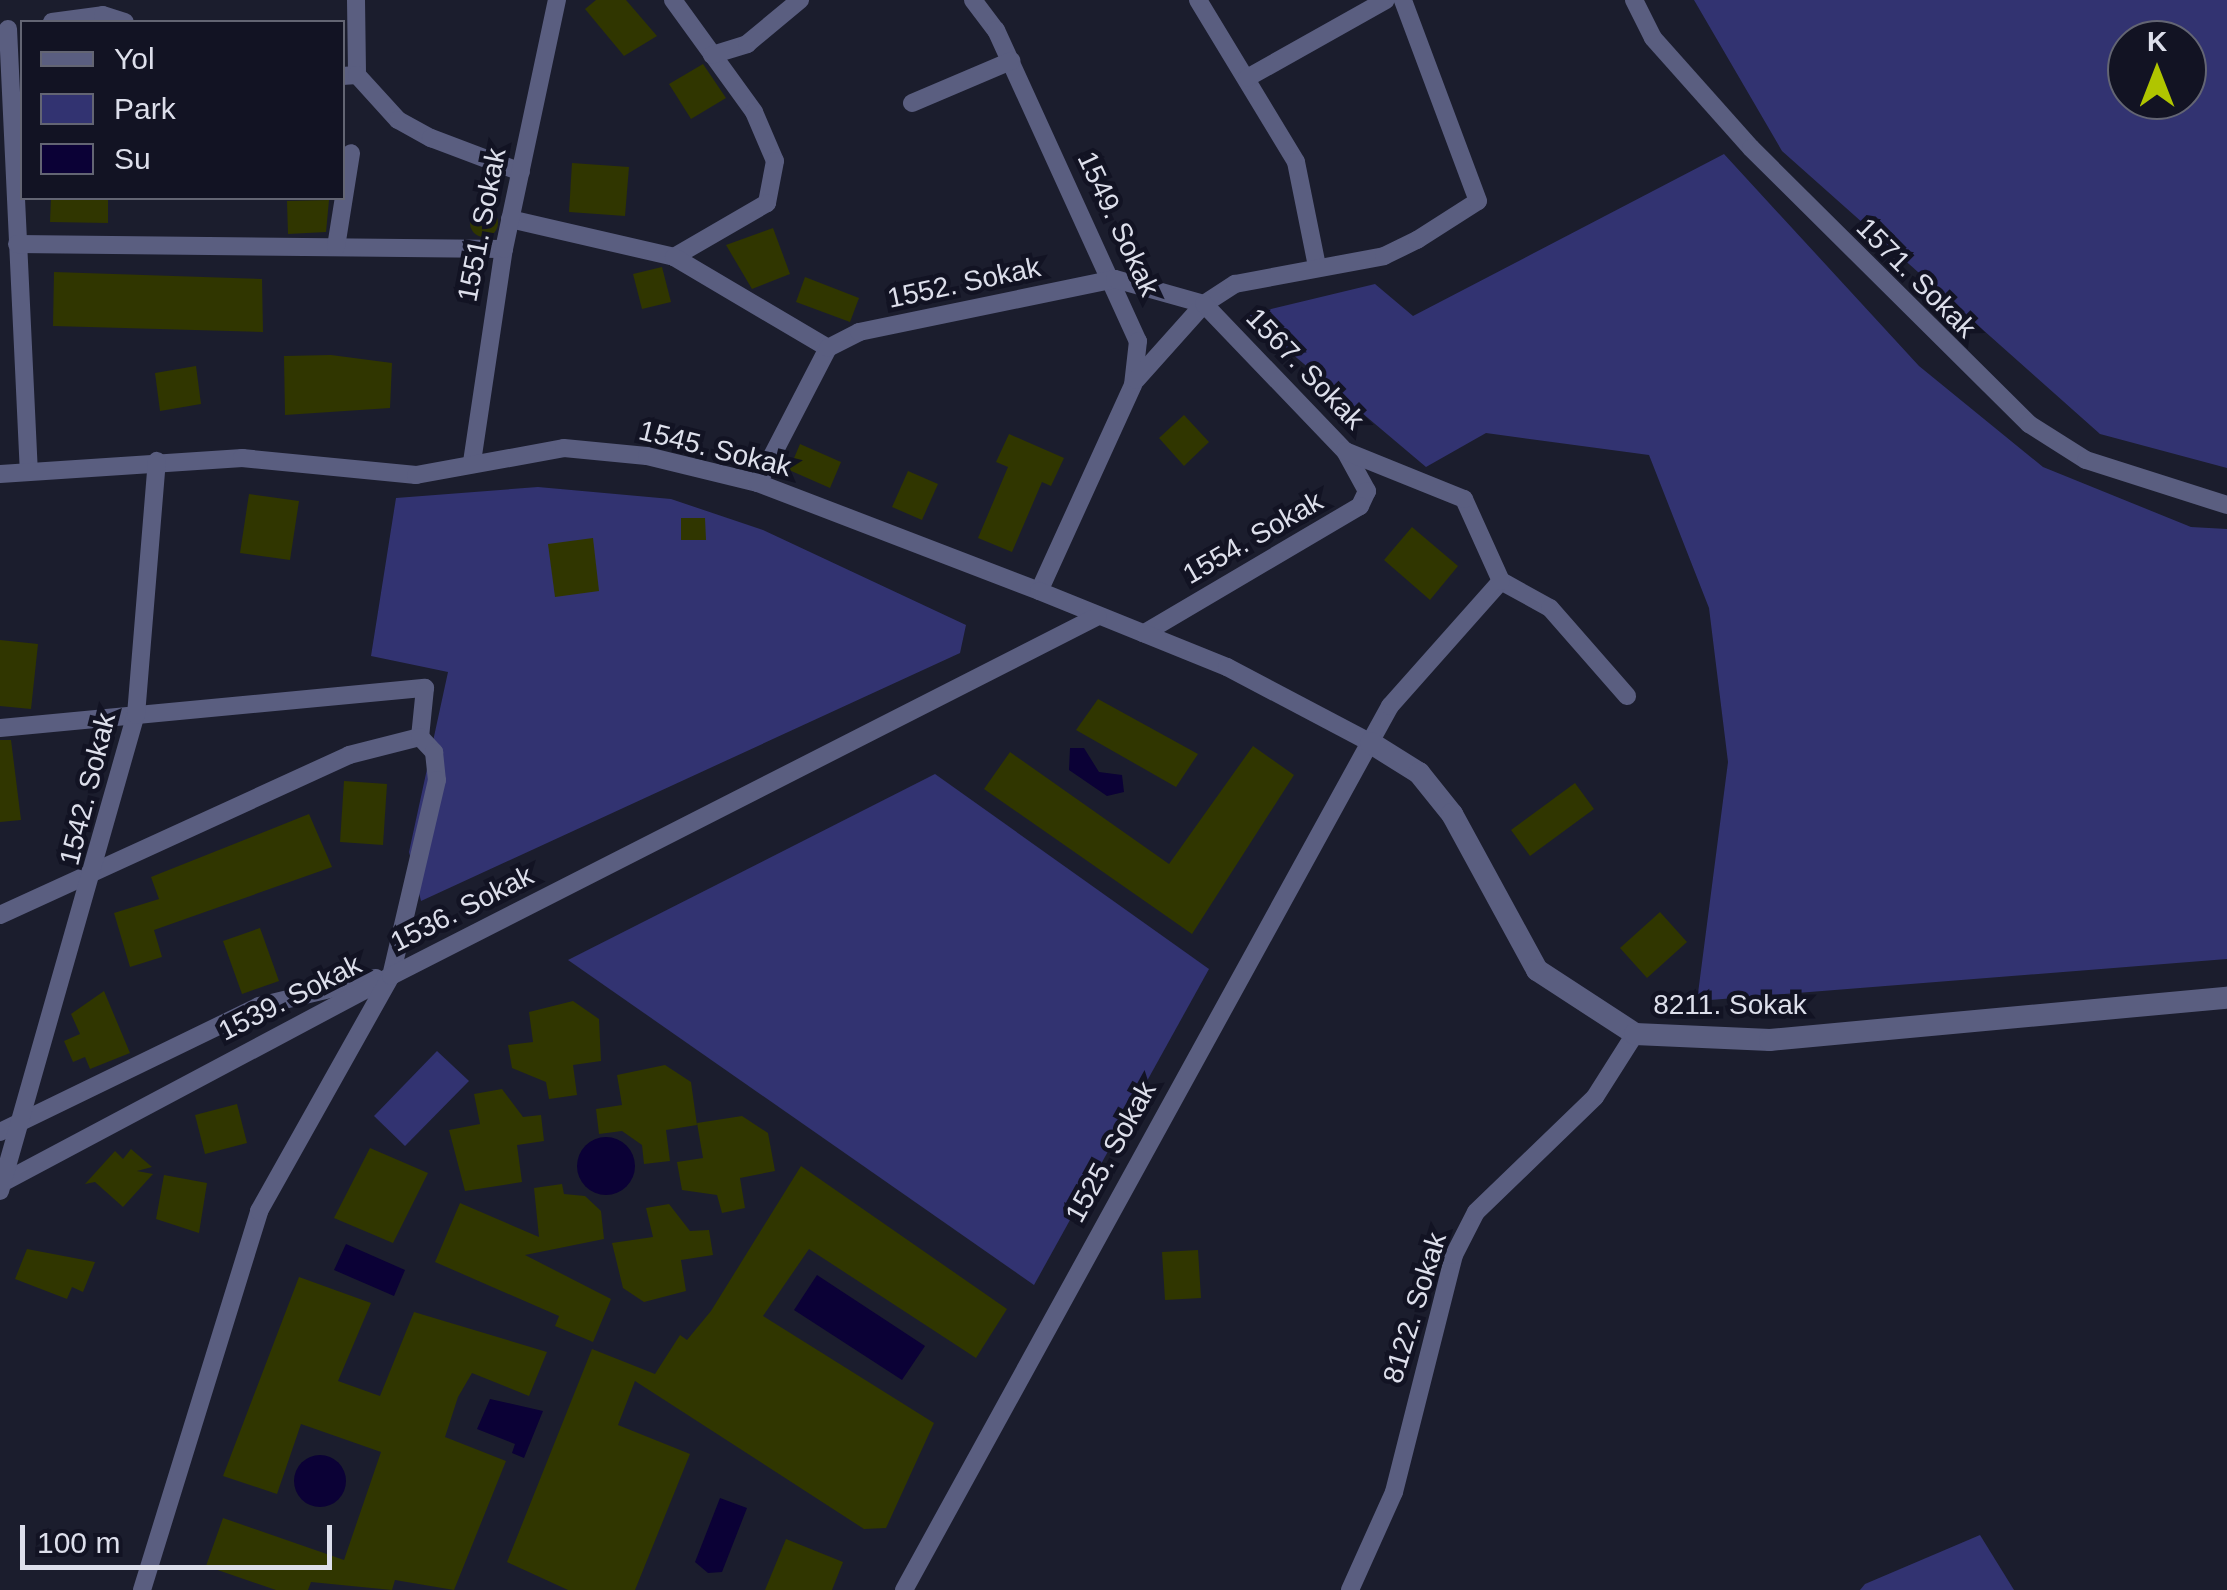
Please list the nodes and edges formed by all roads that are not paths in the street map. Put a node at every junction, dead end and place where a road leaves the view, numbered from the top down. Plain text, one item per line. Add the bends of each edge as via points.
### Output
1 (356, 0) edge
2 (557, 0) edge
3 (673, 0) edge
4 (800, 0) edge
5 (973, 0) edge
6 (1198, 0) edge
7 (1386, 0) edge
8 (1404, 0) edge
9 (1634, 0) edge
10 (67, 20) edge
11 (119, 20) edge
12 (10, 29) edge
13 (712, 55) junction
14 (1011, 61) junction
15 (350, 76) edge
16 (1246, 78) junction
17 (912, 103) dead end
18 (351, 153) dead end
19 (521, 172) junction
20 (345, 191) edge
21 (344, 200) edge
22 (510, 218) junction
23 (18, 244) junction
24 (336, 247) junction
25 (504, 248) junction
26 (674, 257) junction
27 (1317, 266) junction
28 (1115, 280) junction
29 (1204, 304) junction
30 (828, 348) junction
31 (1133, 384) junction
32 (1345, 450) junction
33 (157, 462) junction
34 (472, 462) junction
35 (29, 472) junction
36 (0, 474) edge
37 (1364, 474) joint
38 (758, 483) junction
39 (2227, 506) edge
40 (1501, 581) junction
41 (1039, 591) junction
42 (1098, 616) junction
43 (1144, 633) junction
44 (1626, 696) dead end
45 (136, 715) junction
46 (0, 728) edge
47 (420, 736) junction
48 (1371, 743) junction
49 (98, 867) junction
50 (0, 914) edge
51 (391, 976) junction
52 (2227, 998) edge
53 (1635, 1034) junction
54 (22, 1122) junction
55 (0, 1132) edge
56 (1, 1186) edge
57 (142, 1590) edge
58 (904, 1590) edge
59 (1350, 1590) edge

1 - 15 street
2 - 19 street, 1551. Sokak
3 - 13 street
4 - 13 street via 748,44
5 - 14 street, 1549. Sokak
6 - 16 street
7 - 16 street
8 - 27 street via 1478,201 1384,256
9 - 39 street, 1571. Sokak via 1653,38 1751,148 2030,424 2086,460
10 - 11 street
12 - 23 street
13 - 26 street via 754,112 772,175 767,203
14 - 17 street
14 - 28 street, 1549. Sokak
15 - 19 street via 398,120
16 - 27 street via 1296,162
18 - 20 street
19 - 22 street, 1551. Sokak
21 - 24 street
22 - 25 street, 1551. Sokak
22 - 26 street
23 - 24 street
23 - 35 street
24 - 25 street
25 - 34 street, 1551. Sokak
26 - 30 street
27 - 29 street via 1234,284
28 - 29 street
28 - 30 street, 1552. Sokak via 859,332
28 - 31 street, 1549. Sokak via 1138,341
29 - 31 street
29 - 32 street, 1567. Sokak
30 - 38 street
31 - 41 street, 1549. Sokak
32 - 37 street, 1567. Sokak
32 - 40 street via 1464,499
33 - 34 street, 1545. Sokak via 242,458 416,475
33 - 35 street, 1545. Sokak
33 - 45 street, 1542. Sokak
34 - 38 street, 1545. Sokak via 564,448
35 - 36 street, 1545. Sokak
37 - 43 street, 1554. Sokak via 1360,506
38 - 41 street, 1545. Sokak
40 - 44 street via 1550,608
40 - 48 street, 1525. Sokak via 1390,706
41 - 42 street, 1545. Sokak
42 - 43 street, 1545. Sokak
42 - 51 street, 1536. Sokak
43 - 48 street, 1545. Sokak
45 - 46 street
45 - 47 street via 424,688
45 - 49 street, 1542. Sokak
47 - 49 street via 349,754
47 - 51 street via 434,752 438,780
48 - 53 street, 8211. Sokak via 1419,773 1452,814 1537,970
48 - 58 street, 1525. Sokak
49 - 50 street
49 - 54 street, 1542. Sokak
51 - 54 street, 1539. Sokak via 309,987 259,1006
51 - 56 street, 1539. Sokak
51 - 57 street, 1536. Sokak via 259,1210
52 - 53 street, 8211. Sokak via 1770,1040
53 - 59 street, 8122. Sokak via 1595,1096 1476,1212 1454,1255 1394,1492
54 - 55 street, 1539. Sokak
54 - 56 street, 1542. Sokak

